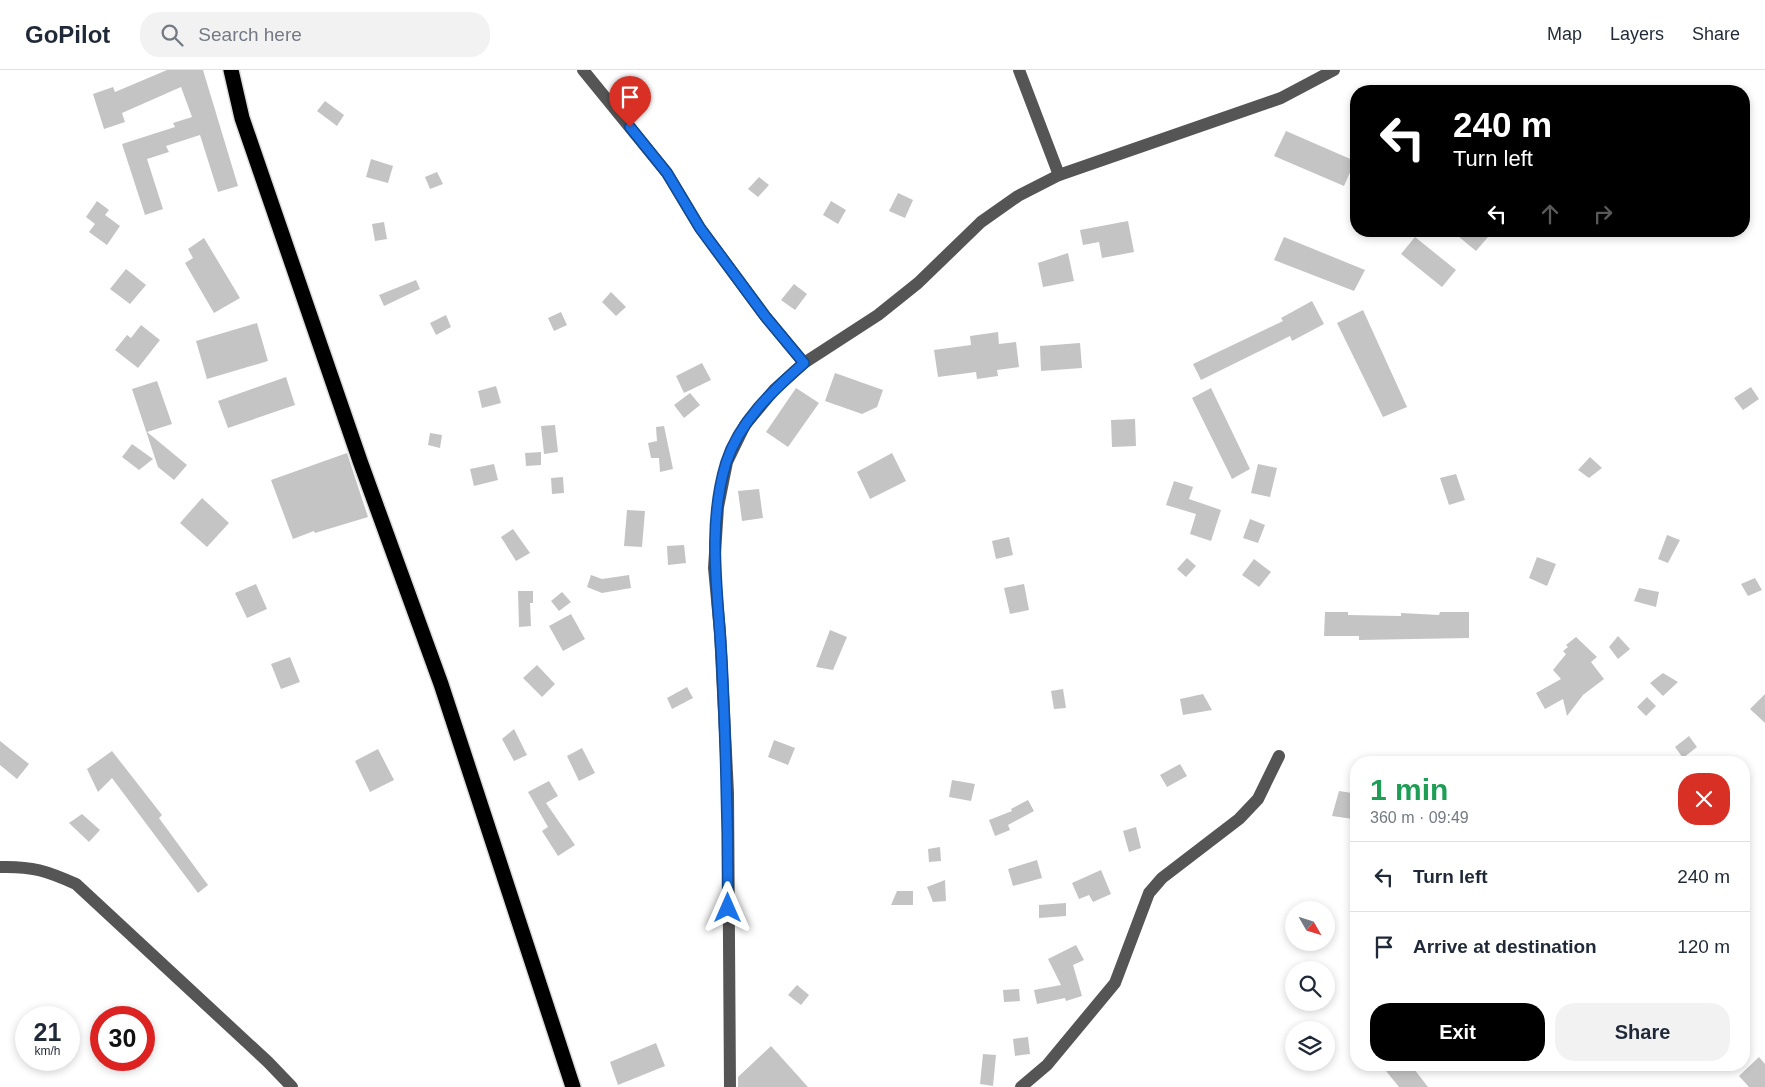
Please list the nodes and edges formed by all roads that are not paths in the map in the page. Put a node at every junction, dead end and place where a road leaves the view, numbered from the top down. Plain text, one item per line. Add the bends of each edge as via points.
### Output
1 (231, 70) edge
2 (583, 70) edge
3 (1019, 70) edge
4 (1334, 70) edge
5 (1059, 176) junction
6 (804, 363) junction
7 (1279, 756) dead end
8 (0, 868) edge
9 (292, 1087) edge
10 (573, 1087) edge
11 (730, 1087) edge
12 (1021, 1087) edge

1 - 10 highway via 242,118 441,684
2 - 6 street via 667,173 700,228
3 - 5 street
4 - 5 street via 1272,101
5 - 6 street via 1018,196 981,222 918,284
6 - 11 street via 774,390 745,425 726,462 718,507 714,568 728,793
7 - 12 street via 1258,799 1239,819 1162,878 1149,893 1115,982 1047,1065
8 - 9 street via 17,866 46,870 76,884

